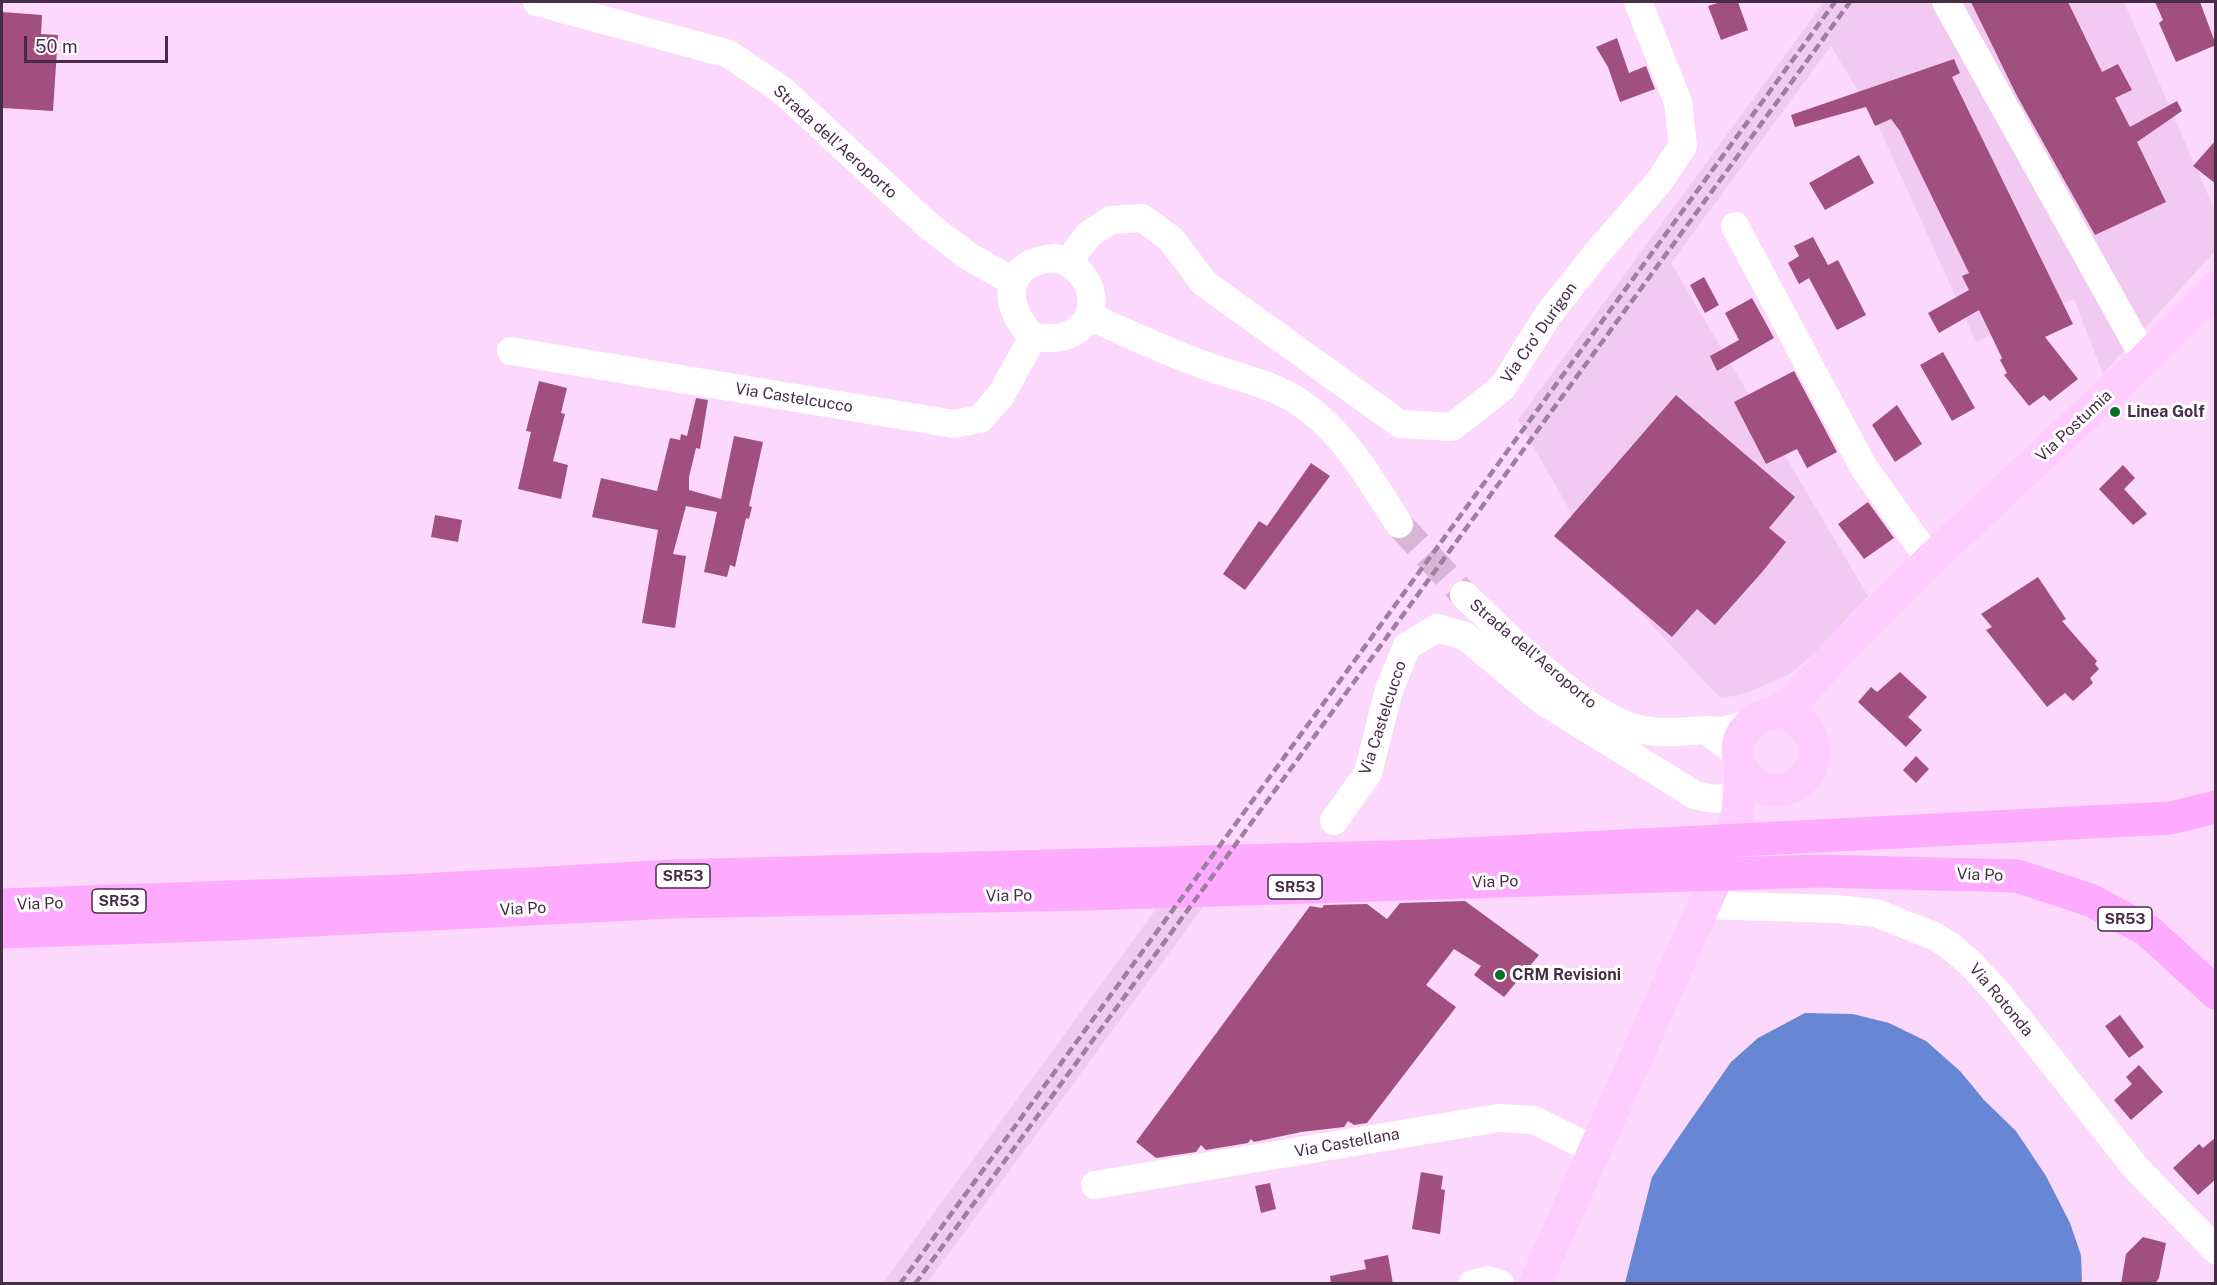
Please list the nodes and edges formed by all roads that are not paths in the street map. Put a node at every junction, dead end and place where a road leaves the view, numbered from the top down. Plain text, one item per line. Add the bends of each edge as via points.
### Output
1 (537, 2) edge
2 (1638, 2) edge
3 (1946, 2) edge
4 (1735, 226) dead end
5 (1068, 262) junction
6 (1014, 282) junction
7 (2216, 288) edge
8 (1089, 316) junction
9 (1033, 337) junction
10 (511, 351) dead end
11 (2145, 359) junction
12 (1399, 525) tunnel mouth
13 (1930, 560) junction
14 (1464, 595) tunnel mouth
15 (1843, 647) junction
16 (1762, 718) junction
17 (1695, 731) junction
18 (1814, 747) junction
19 (1618, 749) junction
20 (1740, 770) junction
21 (1791, 787) junction
22 (2216, 807) edge
23 (1334, 821) dead end
24 (1730, 847) junction
25 (2, 905) edge
26 (1703, 905) junction
27 (2, 932) edge
28 (2216, 993) edge
29 (1594, 1150) junction
30 (1095, 1185) dead end
31 (2216, 1250) edge
32 (1472, 1284) edge
33 (1500, 1284) edge
34 (1535, 1284) edge

1 - 6 street, Strada dell'Aeroporto via 729,54 783,91 930,227 968,256
2 - 5 street, Via Cro' Durigon via 1678,102 1683,146 1658,183 1548,315 1502,388 1452,427 1400,424 1204,283 1171,239 1142,218 1111,220 1089,234
3 - 11 street
4 - 13 street via 1864,468
5 - 6 street via 1043,259 1022,271
5 - 8 street via 1088,281
6 - 9 street via 1011,294 1016,319
7 - 11 main road, Via Postumia
8 - 9 street via 1075,331 1062,337
8 - 12 street via 1205,365 1265,384 1310,409 1358,459
9 - 10 street, Via Castelcucco via 1001,395 980,419 954,424
11 - 13 main road, Via Postumia
13 - 15 main road, Via Postumia
14 - 17 street, Strada dell'Aeroporto via 1594,708 1628,726
15 - 16 main road, Via Postumia via 1792,703
15 - 18 main road via 1819,701
16 - 17 street via 1722,730
16 - 18 main road via 1794,718
16 - 20 main road via 1740,741
17 - 19 street via 1651,747
17 - 20 street via 1721,740
18 - 21 main road via 1809,771
19 - 20 street, Via Castelcucco via 1695,795 1710,799 1727,797
19 - 23 street, Via Castelcucco via 1543,701 1465,636 1437,628 1407,646 1389,690 1368,773
20 - 21 main road via 1768,789
20 - 24 main road
21 - 24 main road via 1752,819
22 - 25 highway, Via Po / SR53 via 2170,818 1498,852 674,876
24 - 26 main road
26 - 29 main road
26 - 31 street, Via Rotonda via 1876,913 1950,946 1997,992 2135,1167
27 - 28 highway, Via Po / SR53 via 671,902 1109,894 1819,871 2017,876 2090,900 2147,930
29 - 30 street, Via Castellana via 1534,1120 1499,1118
29 - 34 main road
32 - 33 street via 1488,1280

